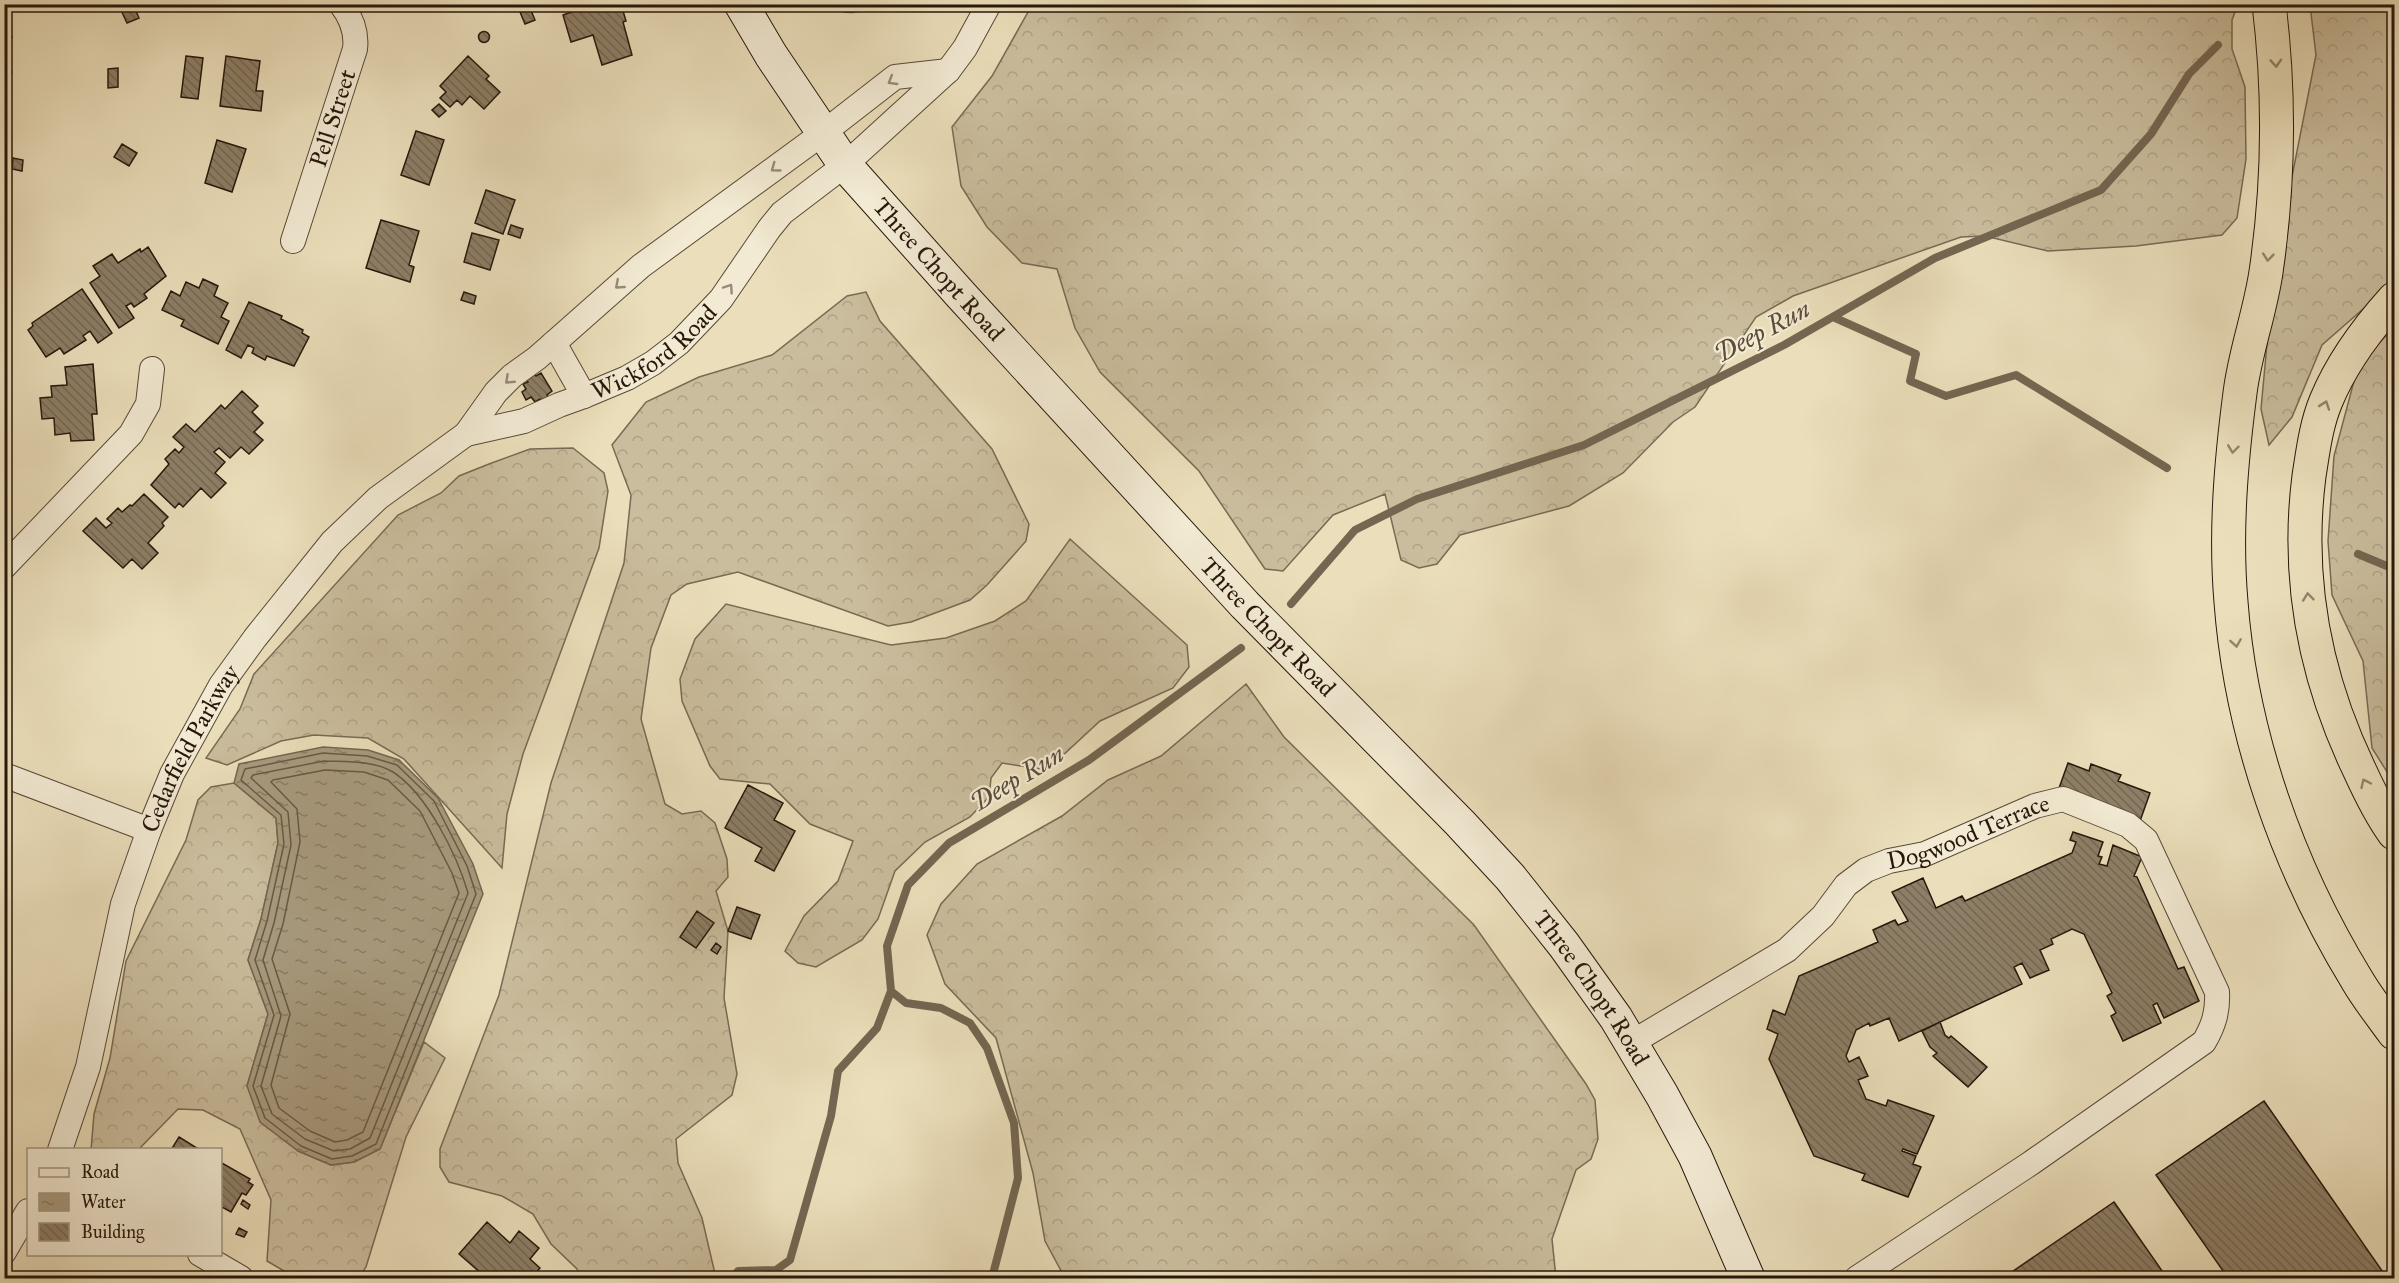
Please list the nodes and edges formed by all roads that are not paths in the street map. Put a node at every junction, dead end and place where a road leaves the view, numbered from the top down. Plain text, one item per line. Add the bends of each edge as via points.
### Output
1 (741, 4) edge
2 (989, 4) edge
3 (2269, 4) edge
4 (350, 7) edge
5 (948, 71) junction
6 (823, 133) junction
7 (845, 165) junction
8 (293, 241) dead end
9 (2394, 299) edge
10 (554, 343) junction
11 (152, 369) dead end
12 (584, 396) junction
13 (466, 434) junction
14 (4, 567) edge
15 (4, 775) edge
16 (149, 830) junction
17 (2394, 833) edge
18 (2394, 1033) edge
19 (1631, 1043) junction
20 (60, 1148) edge
21 (27, 1212) edge
22 (4, 1252) edge
23 (203, 1256) edge
24 (241, 1278) edge
25 (1748, 1278) edge
26 (1857, 1278) edge

1 - 6 main road, Three Chopt Road
2 - 5 street, Wickford Road
3 -> 18 highway via 2278,92 2276,179 2266,274 2241,388 2231,470 2230,601 2251,733 2271,794 2330,933
4 - 8 street, Pell Street via 357,40 355,49
5 -> 6 street via 895,76
5 - 7 street, Wickford Road
6 - 7 main road, Three Chopt Road
6 -> 10 street via 641,266
12 -> 7 street, Wickford Road via 627,378 679,344 721,299 782,213
7 - 19 main road, Three Chopt Road via 1229,588 1510,877 1564,945
17 -> 9 highway via 2344,738 2325,686 2312,629 2305,571 2306,505 2314,443 2325,403 2368,328
10 - 12 street, Wickford Road
10 -> 13 street, Cedarfield Parkway via 496,392
11 - 14 street via 148,404 131,434
12 - 13 street, Cedarfield Parkway via 524,421
13 - 16 street, Cedarfield Parkway via 356,517 297,585 221,686 172,774
15 - 16 street
16 - 20 street, Cedarfield Parkway via 123,904 88,1067
19 - 25 main road, Three Chopt Road via 1695,1156
19 - 26 street, Dogwood Terrace via 1787,950 1823,916 1846,885 1866,870 1924,854 2035,806 2063,799 2128,825 2146,840 2217,992 2218,1010 2212,1029 2204,1041 2086,1125
21 - 22 street
23 - 24 street

